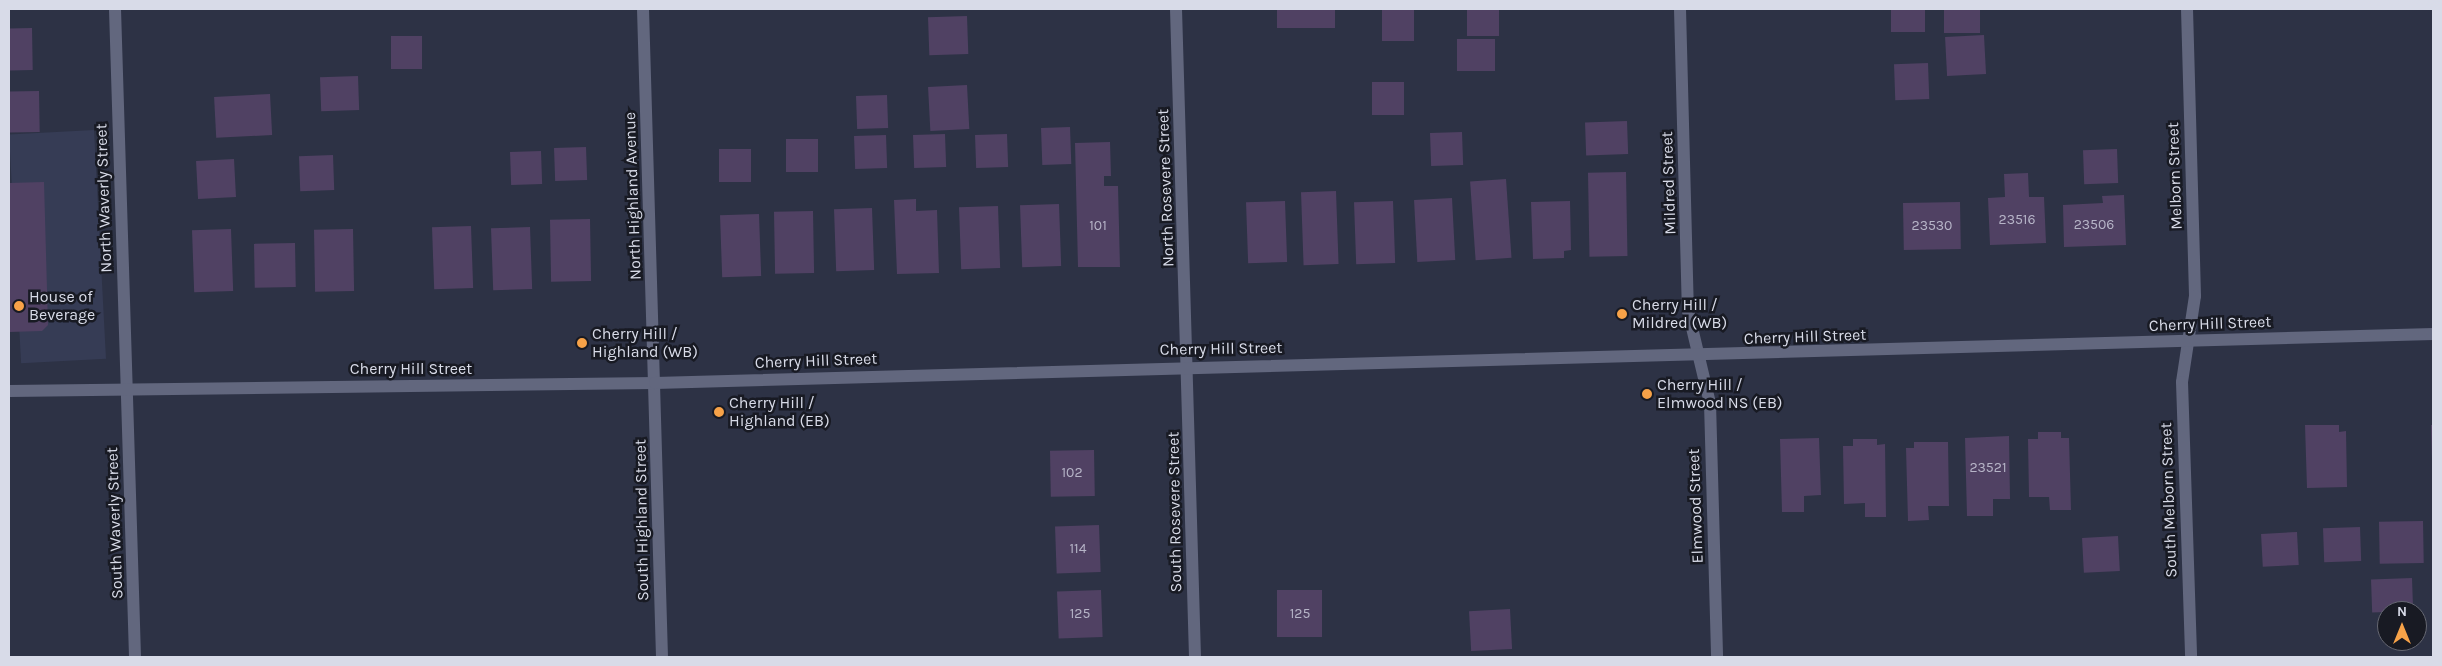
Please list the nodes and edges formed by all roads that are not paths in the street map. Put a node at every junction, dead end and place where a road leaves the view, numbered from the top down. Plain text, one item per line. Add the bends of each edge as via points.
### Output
1 (115, 9) edge
2 (643, 9) edge
3 (1176, 9) edge
4 (1680, 9) edge
5 (2187, 9) edge
6 (2433, 334) edge
7 (2186, 341) junction
8 (1698, 354) junction
9 (1189, 366) junction
10 (655, 383) junction
11 (126, 387) junction
12 (9, 391) edge
13 (135, 657) edge
14 (662, 657) edge
15 (1195, 657) edge
16 (1717, 657) edge
17 (2191, 657) edge

1 - 11 street, North Waverly Street
2 - 10 street, North Highland Avenue
3 - 9 street, North Rosevere Street
4 - 8 street, Mildred Street via 1688,311
5 - 7 street, Melborn Street via 2195,296
6 - 7 street, Cherry Hill Street
7 - 8 street, Cherry Hill Street
7 - 17 street, South Melborn Street via 2182,382
8 - 9 street, Cherry Hill Street
8 - 16 street, Elmwood Street via 1710,403
9 - 10 street, Cherry Hill Street
9 - 15 street, South Rosevere Street
10 - 11 street, Cherry Hill Street
10 - 14 street, South Highland Street
11 - 12 street, Cherry Hill Street
11 - 13 street, South Waverly Street

